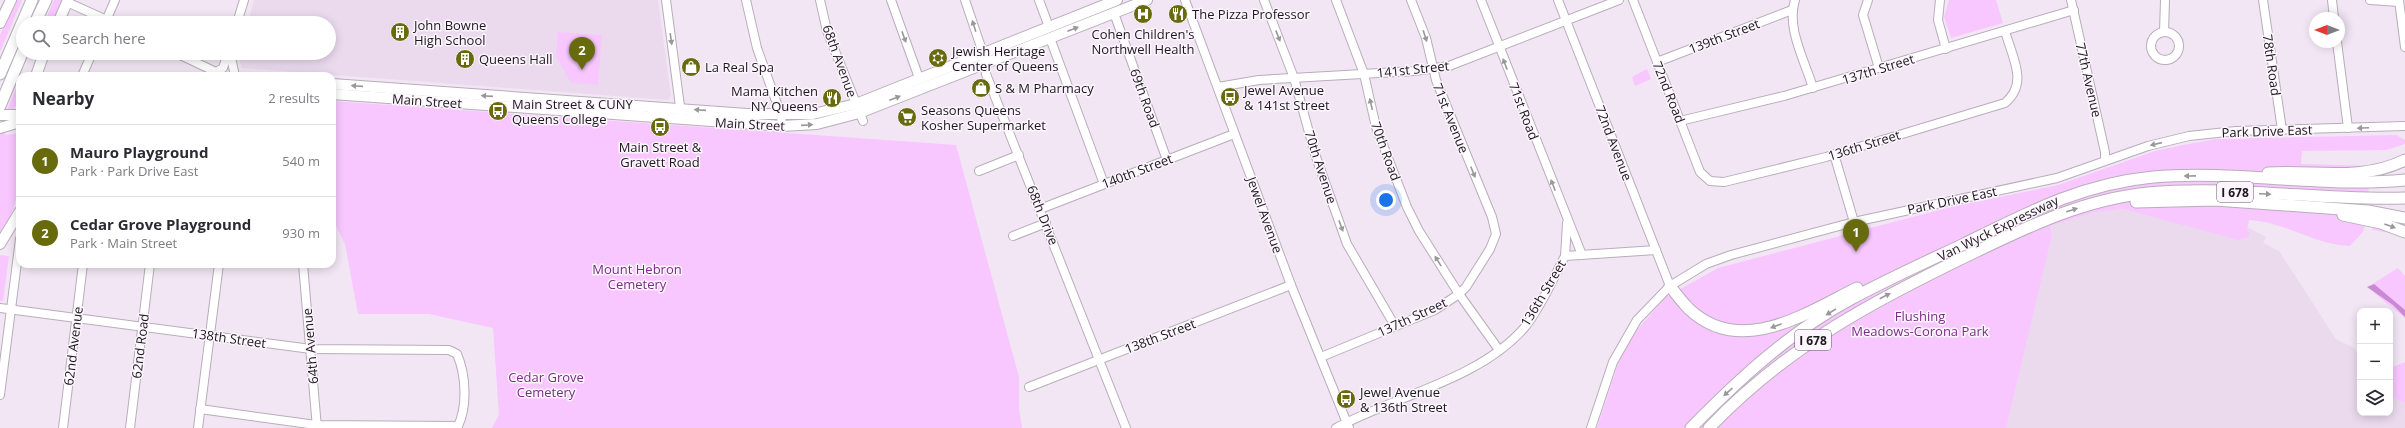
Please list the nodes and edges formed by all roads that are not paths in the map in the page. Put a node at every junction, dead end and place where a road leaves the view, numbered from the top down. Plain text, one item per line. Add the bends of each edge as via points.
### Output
1 (11, 0) edge
2 (32, 0) edge
3 (46, 0) edge
4 (115, 0) edge
5 (244, 0) edge
6 (666, 0) edge
7 (746, 0) edge
8 (820, 0) edge
9 (891, 0) edge
10 (965, 0) edge
11 (1039, 0) edge
12 (1147, 0) edge
13 (1185, 0) edge
14 (1264, 0) edge
15 (1336, 0) edge
16 (1412, 0) edge
17 (1481, 0) edge
18 (1558, 0) edge
19 (1619, 0) edge
20 (1633, 0) edge
21 (1795, 0) edge
22 (1868, 0) edge
23 (1940, 0) edge
24 (2071, 0) edge
25 (2165, 0) edge
26 (2263, 0) edge
27 (2332, 0) edge
28 (2370, 0) edge
29 (68, 1) edge
30 (1112, 1) edge
31 (2399, 1) edge
32 (1792, 10) junction
33 (2074, 10) junction
34 (2333, 12) edge
35 (1114, 13) junction
36 (25, 16) edge
37 (38, 16) edge
38 (61, 16) edge
39 (97, 16) edge
40 (110, 16) edge
41 (239, 16) edge
42 (1566, 21) junction
43 (0, 23) edge
44 (1049, 27) junction
45 (2005, 31) junction
46 (2164, 32) dead end
47 (16, 37) edge
48 (1050, 38) junction
49 (1499, 47) junction
50 (2405, 47) edge
51 (1946, 48) junction
52 (2338, 48) edge
53 (983, 53) junction
54 (19, 60) edge
55 (42, 60) edge
56 (89, 60) edge
57 (189, 60) edge
58 (226, 60) edge
59 (231, 60) edge
60 (1657, 62) junction
61 (984, 63) junction
62 (1879, 68) junction
63 (1433, 69) junction
64 (37, 72) edge
65 (84, 72) edge
66 (212, 72) edge
67 (218, 72) edge
68 (234, 72) edge
69 (0, 74) edge
70 (1364, 74) junction
71 (919, 78) junction
72 (1294, 78) junction
73 (336, 84) edge
74 (1218, 87) junction
75 (1813, 88) junction
76 (336, 94) edge
77 (0, 106) edge
78 (682, 109) junction
79 (859, 113) junction
80 (16, 114) edge
81 (0, 115) edge
82 (781, 115) junction
83 (681, 120) junction
84 (1680, 121) junction
85 (16, 124) edge
86 (782, 126) junction
87 (2405, 126) edge
88 (4, 128) edge
89 (2348, 128) junction
90 (2282, 130) junction
91 (1234, 134) junction
92 (1834, 154) junction
93 (1019, 156) junction
94 (1167, 160) junction
95 (2105, 160) junction
96 (2405, 160) edge
97 (979, 171) dead end
98 (2229, 176) junction
99 (2405, 180) edge
100 (1710, 181) joint
101 (1104, 184) junction
102 (2405, 198) edge
103 (2087, 205) junction
104 (1040, 209) junction
105 (2376, 217) junction
106 (16, 218) edge
107 (2405, 218) edge
108 (1567, 221) junction
109 (1046, 222) junction
110 (1854, 222) junction
111 (2002, 224) junction
112 (2405, 232) edge
113 (1496, 234) joint
114 (1013, 236) dead end
115 (0, 244) edge
116 (1656, 250) junction
117 (1582, 255) junction
118 (1565, 256) junction
119 (16, 268) edge
120 (83, 268) edge
121 (150, 268) edge
122 (217, 268) edge
123 (303, 268) edge
124 (1291, 285) junction
125 (1670, 286) junction
126 (1459, 294) junction
127 (0, 308) edge
128 (11, 309) junction
129 (77, 318) junction
130 (143, 326) junction
131 (1395, 326) junction
132 (209, 335) junction
133 (311, 349) junction
134 (1500, 350) junction
135 (1321, 357) junction
136 (1099, 359) junction
137 (1029, 387) dead end
138 (0, 395) edge
139 (200, 409) junction
140 (1348, 425) edge
141 (317, 426) edge
142 (458, 427) edge
143 (63, 428) edge
144 (130, 428) edge
145 (198, 428) edge
146 (1126, 428) edge
147 (1336, 428) edge
148 (1591, 428) edge
149 (1692, 428) edge
150 (1708, 428) edge

1 - 43 main road
2 - 36 highway
3 - 37 highway
4 - 40 street
5 - 41 street
6 -> 78 street
7 - 82 street via 757,48
8 - 79 street, 68th Avenue via 827,31
9 -> 71 street
53 -> 10 street, 68th Drive
11 - 44 street
12 - 35 main road, Main Street
13 - 74 street, Jewel Avenue
14 -> 72 street, 70th Avenue
15 - 70 street, 70th Road
16 -> 63 street, 71st Avenue via 1426,38
17 - 49 street, 71st Road
18 - 42 street, 72nd Avenue
19 - 42 street, 141st Street
20 - 60 street, 72nd Road
21 - 32 street
22 - 62 street via 1863,15
23 - 51 street via 1938,20
24 - 33 street, 77th Avenue
25 - 46 street
26 - 90 street, 78th Road
27 - 34 street
28 - 31 street
29 - 38 main road
29 - 39 street
30 - 44 main road, Main Street
31 - 50 street
32 - 60 street, 139th Street
32 - 75 street via 1793,24
33 - 45 street, 137th Street
33 - 95 street, 77th Avenue via 2106,154
48 -> 35 main road, Main Street
35 - 94 street, 69th Road
42 - 49 street, 141st Street
42 - 116 street, 72nd Avenue
44 - 53 main road, Main Street
45 - 51 street, 137th Street
45 - 92 street, 136th Street via 2018,76 2018,85 2013,96 2005,103
47 - 69 highway
48 - 61 main road, Main Street
48 - 101 street
49 - 63 street, 141st Street via 1459,63
108 -> 49 street, 71st Road
51 - 62 street, 137th Street
52 - 89 street
53 - 61 street, 68th Drive
53 - 71 main road, Main Street
54 - 77 highway
55 - 64 main road
56 - 65 street
57 - 66 street
58 - 67 street
59 - 68 street
60 - 84 street, 72nd Road
79 -> 61 main road, Main Street
61 - 93 street, 68th Drive via 986,74
62 - 75 street, 137th Street
63 - 70 street, 141st Street
63 -> 113 street, 71st Avenue via 1492,217
70 - 72 street, 141st Street
126 -> 70 street, 70th Road via 1419,232 1407,207 1376,127
71 - 79 main road, Main Street
72 - 74 street, 141st Street via 1247,81
72 -> 131 street, 70th Avenue via 1314,154 1347,244
78 -> 73 main road, Main Street
74 - 91 street, Jewel Avenue
75 - 84 street, 137th Street
76 - 83 main road, Main Street
82 -> 78 main road, Main Street
78 - 83 street
79 - 82 main road, Main Street
86 -> 79 main road, Main Street via 817,124
80 - 81 main road
82 - 86 street
83 - 86 main road, Main Street
84 - 100 street, 72nd Road via 1700,172
85 - 88 main road
87 -> 89 street, Park Drive East
89 - 90 street, Park Drive East
90 -> 95 street, Park Drive East via 2189,136
91 - 94 street, 140th Street
91 - 124 street, Jewel Avenue
92 - 100 street, 136th Street via 1724,182
92 - 110 street
93 - 97 street
93 - 104 street, 68th Drive
94 - 101 street, 140th Street
95 - 110 street, Park Drive East via 2057,178
96 - 98 highway via 2392,166 2358,174 2283,172
98 - 99 highway, Van Wyck Expressway / I 678 via 2342,182
98 -> 111 highway, Van Wyck Expressway / I 678 via 2166,176 2108,184 2061,198
101 - 104 street, 140th Street
103 -> 102 highway, Van Wyck Expressway / I 678 via 2128,196 2174,191
103 - 105 highway via 2188,199 2302,207
150 -> 103 highway, Van Wyck Expressway / I 678 via 1770,371 1839,322 1896,290 2017,232
104 - 109 street, 68th Drive
105 - 107 highway
105 -> 112 highway
106 - 115 main road
108 - 117 street, 71st Road
108 - 118 street, 71st Road
109 - 114 street
109 - 136 street, 68th Drive
110 - 125 street, Park Drive East via 1731,255 1706,264
111 -> 125 highway via 1964,237 1766,330 1737,331 1713,325 1689,309
111 -> 149 highway, Van Wyck Expressway / I 678 via 1850,300 1819,319 1750,372
113 - 126 street, 137th Street via 1490,249
116 - 117 street, 136th Street
116 - 125 street, 72nd Avenue
117 - 118 street, 136th Street
118 - 134 street, 136th Street via 1525,326
119 - 128 street
120 - 129 street, 62nd Avenue
121 - 130 street, 62nd Road
122 - 132 street
123 - 133 street, 64th Avenue
124 - 135 street, Jewel Avenue
124 - 136 street, 138th Street
125 - 148 street, Park Drive East via 1637,320 1621,346
126 - 131 street, 137th Street via 1435,310
126 - 134 street, 70th Road
127 - 128 street, 138th Street
128 - 129 street, 138th Street
128 - 138 street
129 - 130 street, 138th Street
129 - 143 street, 62nd Avenue
130 - 132 street, 138th Street
130 - 144 street, 62nd Road
131 - 135 street, 137th Street
132 - 133 street, 138th Street
132 - 139 street
133 - 141 street, 64th Avenue
133 - 142 street, 138th Street via 449,350 458,354 464,392 464,410
134 - 140 street, 136th Street via 1475,366
135 - 140 street, Jewel Avenue
136 - 137 street, 138th Street
136 - 146 street, 68th Drive
139 - 141 street
139 - 145 street
140 - 147 street, 136th Street
141 - 142 street

